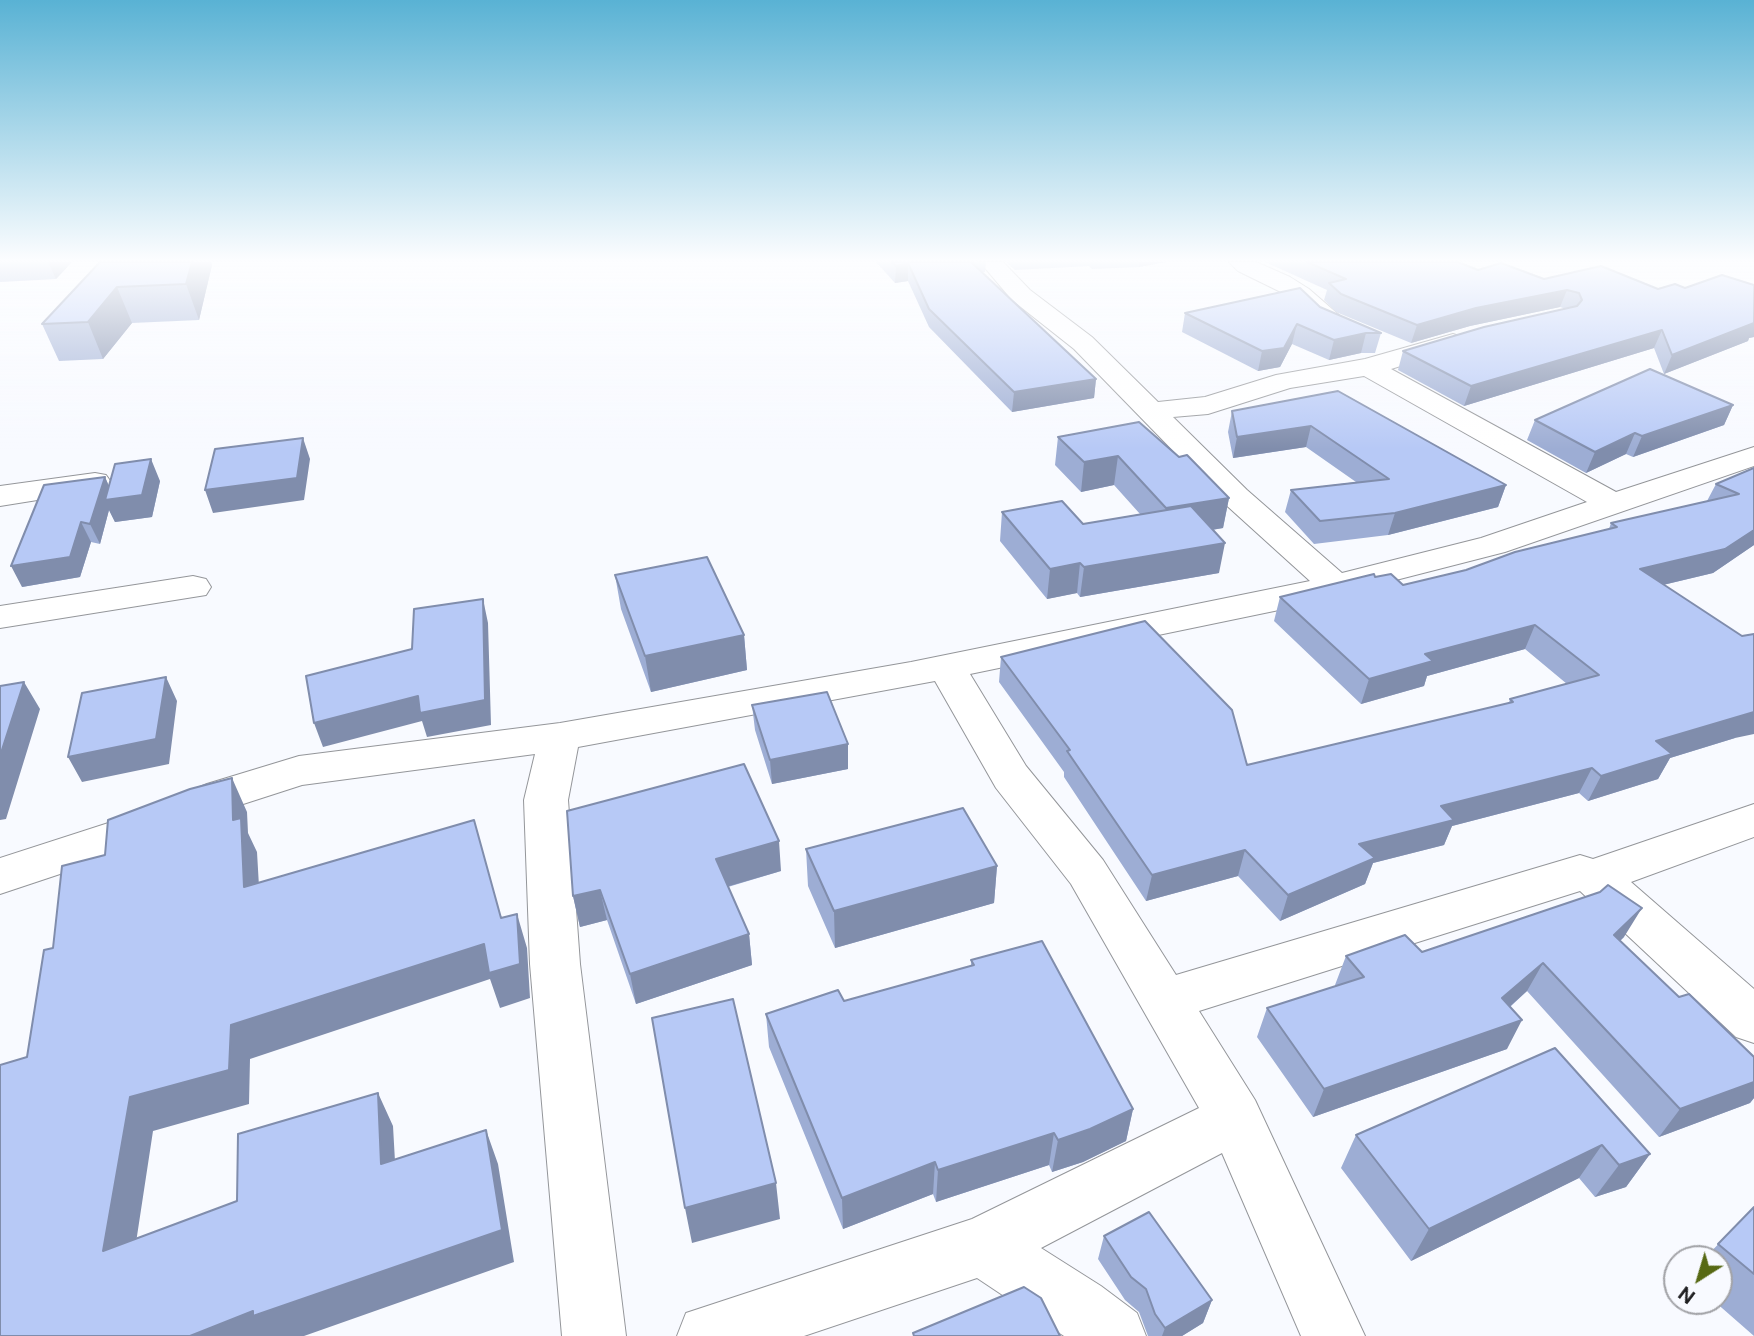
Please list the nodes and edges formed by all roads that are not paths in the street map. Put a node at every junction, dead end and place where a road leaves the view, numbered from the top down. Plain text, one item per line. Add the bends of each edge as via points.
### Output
1 (1059, 324) edge
2 (1334, 324) edge
3 (1483, 334) edge
4 (1363, 345) junction
5 (1153, 411) junction
6 (1754, 456) edge
7 (96, 482) edge
8 (0, 496) edge
9 (1615, 505) junction
10 (1334, 584) junction
11 (193, 587) dead end
12 (0, 617) edge
13 (946, 666) junction
14 (560, 737) junction
15 (1754, 820) edge
16 (1594, 877) junction
17 (1, 881) edge
18 (1166, 1000) junction
19 (1754, 1021) edge
20 (1235, 1118) junction
21 (982, 1247) junction
22 (594, 1336) edge
23 (709, 1336) edge
24 (1114, 1336) edge
25 (1333, 1336) edge

1 - 5 street
2 - 4 street
3 - 4 street via 1407,354
4 - 5 street via 1286,381 1208,405
4 - 9 street
5 - 10 street via 1236,497
6 - 9 street
7 - 8 street
9 - 10 street via 1493,545
10 - 13 street
11 - 12 street
13 - 14 street
13 - 18 street via 1011,777 1087,872
14 - 17 street via 299,771 222,795
14 - 22 street via 546,800 555,964
15 - 16 street
16 - 18 street via 1580,873
16 - 19 street
18 - 20 street
20 - 21 street
20 - 25 street
21 - 23 street
21 - 24 street via 1079,1308

